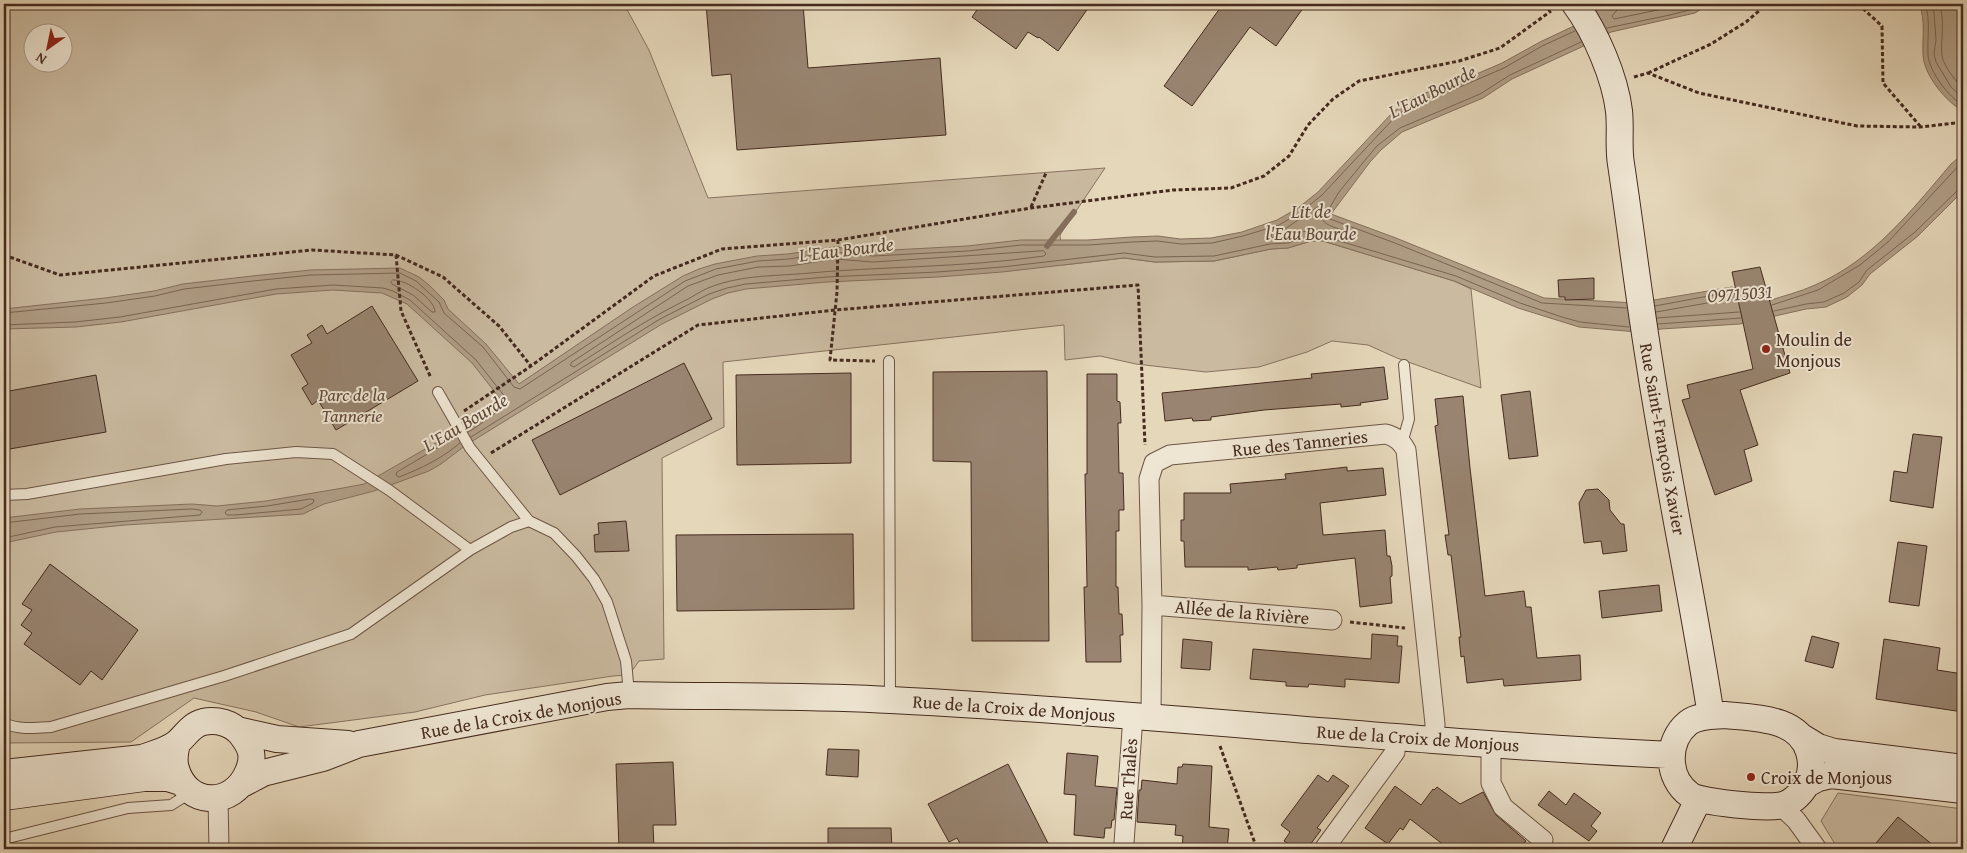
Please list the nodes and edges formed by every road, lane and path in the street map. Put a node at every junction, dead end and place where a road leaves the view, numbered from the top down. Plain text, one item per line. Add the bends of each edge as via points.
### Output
1 (1767, 4) edge
2 (1858, 4) edge
3 (1561, 9) edge
4 (1648, 73) junction
5 (1632, 78) dead end
6 (1963, 122) edge
7 (1920, 127) junction
8 (1046, 173) dead end
9 (1030, 208) junction
10 (838, 240) junction
11 (4, 255) edge
12 (396, 255) junction
13 (835, 310) junction
14 (889, 362) joint
15 (1404, 365) dead end
16 (532, 366) junction
17 (438, 392) joint
18 (454, 420) junction
19 (1402, 443) junction
20 (480, 460) junction
21 (1154, 463) junction
22 (4, 495) edge
23 (529, 521) junction
24 (470, 550) junction
25 (1152, 605) junction
26 (1332, 620) joint
27 (1424, 630) junction
28 (629, 695) junction
29 (890, 700) junction
30 (1142, 716) junction
31 (1711, 716) junction
32 (1212, 722) junction
33 (4, 723) edge
34 (237, 730) junction
35 (1800, 736) junction
36 (1396, 737) junction
37 (1434, 739) junction
38 (177, 742) junction
39 (359, 744) junction
40 (1492, 744) junction
41 (1672, 755) junction
42 (1963, 768) edge
43 (4, 773) edge
44 (244, 783) junction
45 (1807, 784) junction
46 (186, 787) junction
47 (1963, 790) edge
48 (4, 797) edge
49 (218, 798) junction
50 (1698, 800) junction
51 (1782, 806) junction
52 (4, 839) edge
53 (1544, 840) dead end
54 (1124, 843) dead end
55 (219, 849) edge
56 (1257, 849) edge
57 (1324, 849) edge
58 (1674, 849) edge
59 (1817, 849) edge

1 - 4 path via 1711,44
2 - 7 path via 1882,26 1883,83
3 - 9 path via 1500,48 1459,61 1360,81 1333,99 1308,124 1289,156 1264,176 1230,188 1173,190
3 - 31 main road, Rue Saint-François Xavier via 1591,30 1597,59 1619,111 1620,161 1649,363
4 - 5 path
4 - 7 path via 1699,93 1857,126
6 - 7 path
8 - 9 path
9 - 10 path
10 - 13 path
10 - 16 path via 722,249 654,276
11 - 12 path via 60,275 312,250
12 - 16 path via 443,277 499,326
12 - 17 path via 401,311
13 - 14 path via 830,360
13 - 20 path via 698,326
13 - 21 path via 1138,285 1146,458
14 - 29 lane
15 - 19 lane via 1409,419
16 - 18 path
17 - 18 lane
18 - 20 lane
19 - 21 street, Rue des Tanneries via 1386,434 1170,455
19 - 27 street via 1408,460
20 - 23 lane
21 - 25 street via 1149,478
22 - 24 lane via 27,494 226,459 296,452 333,454 389,490
23 - 24 lane via 510,527
23 - 28 lane via 554,533 594,579 607,602 626,661
24 - 33 lane via 351,634 224,676 51,727 28,728
25 - 26 street, Allée de la Rivière
25 - 30 street
26 - 27 path
27 - 37 street
28 - 29 main road, Rue de la Croix de Monjous
28 - 39 main road, Rue de la Croix de Monjous
29 - 30 main road, Rue de la Croix de Monjous
30 - 32 main road, Rue de la Croix de Monjous
30 - 54 street, Rue Thalès
31 - 35 main road via 1778,722
31 - 41 main road via 1689,722 1674,742
32 - 36 main road, Rue de la Croix de Monjous
32 - 56 path
34 - 38 main road via 226,723 202,722
34 - 39 main road, Rue de la Croix de Monjous via 277,739
34 - 44 main road via 252,752
35 - 42 main road via 1834,752
35 - 45 main road via 1811,761
36 - 37 main road, Rue de la Croix de Monjous
36 - 57 street via 1394,752
37 - 40 main road, Rue de la Croix de Monjous
38 - 43 main road via 142,758
38 - 46 main road via 175,768
39 - 44 main road, Rue de la Croix de Monjous via 323,758 263,773
40 - 41 main road, Rue de la Croix de Monjous
40 - 53 street via 1490,783 1503,807
41 - 50 main road via 1677,781
44 - 49 main road via 225,797
45 - 47 main road via 1831,775
45 - 51 main road
46 - 48 main road via 168,778 144,778
46 - 49 main road via 202,797
46 - 52 lane via 171,805 128,808
49 - 55 street
50 - 51 main road
50 - 58 main road
51 - 59 street

